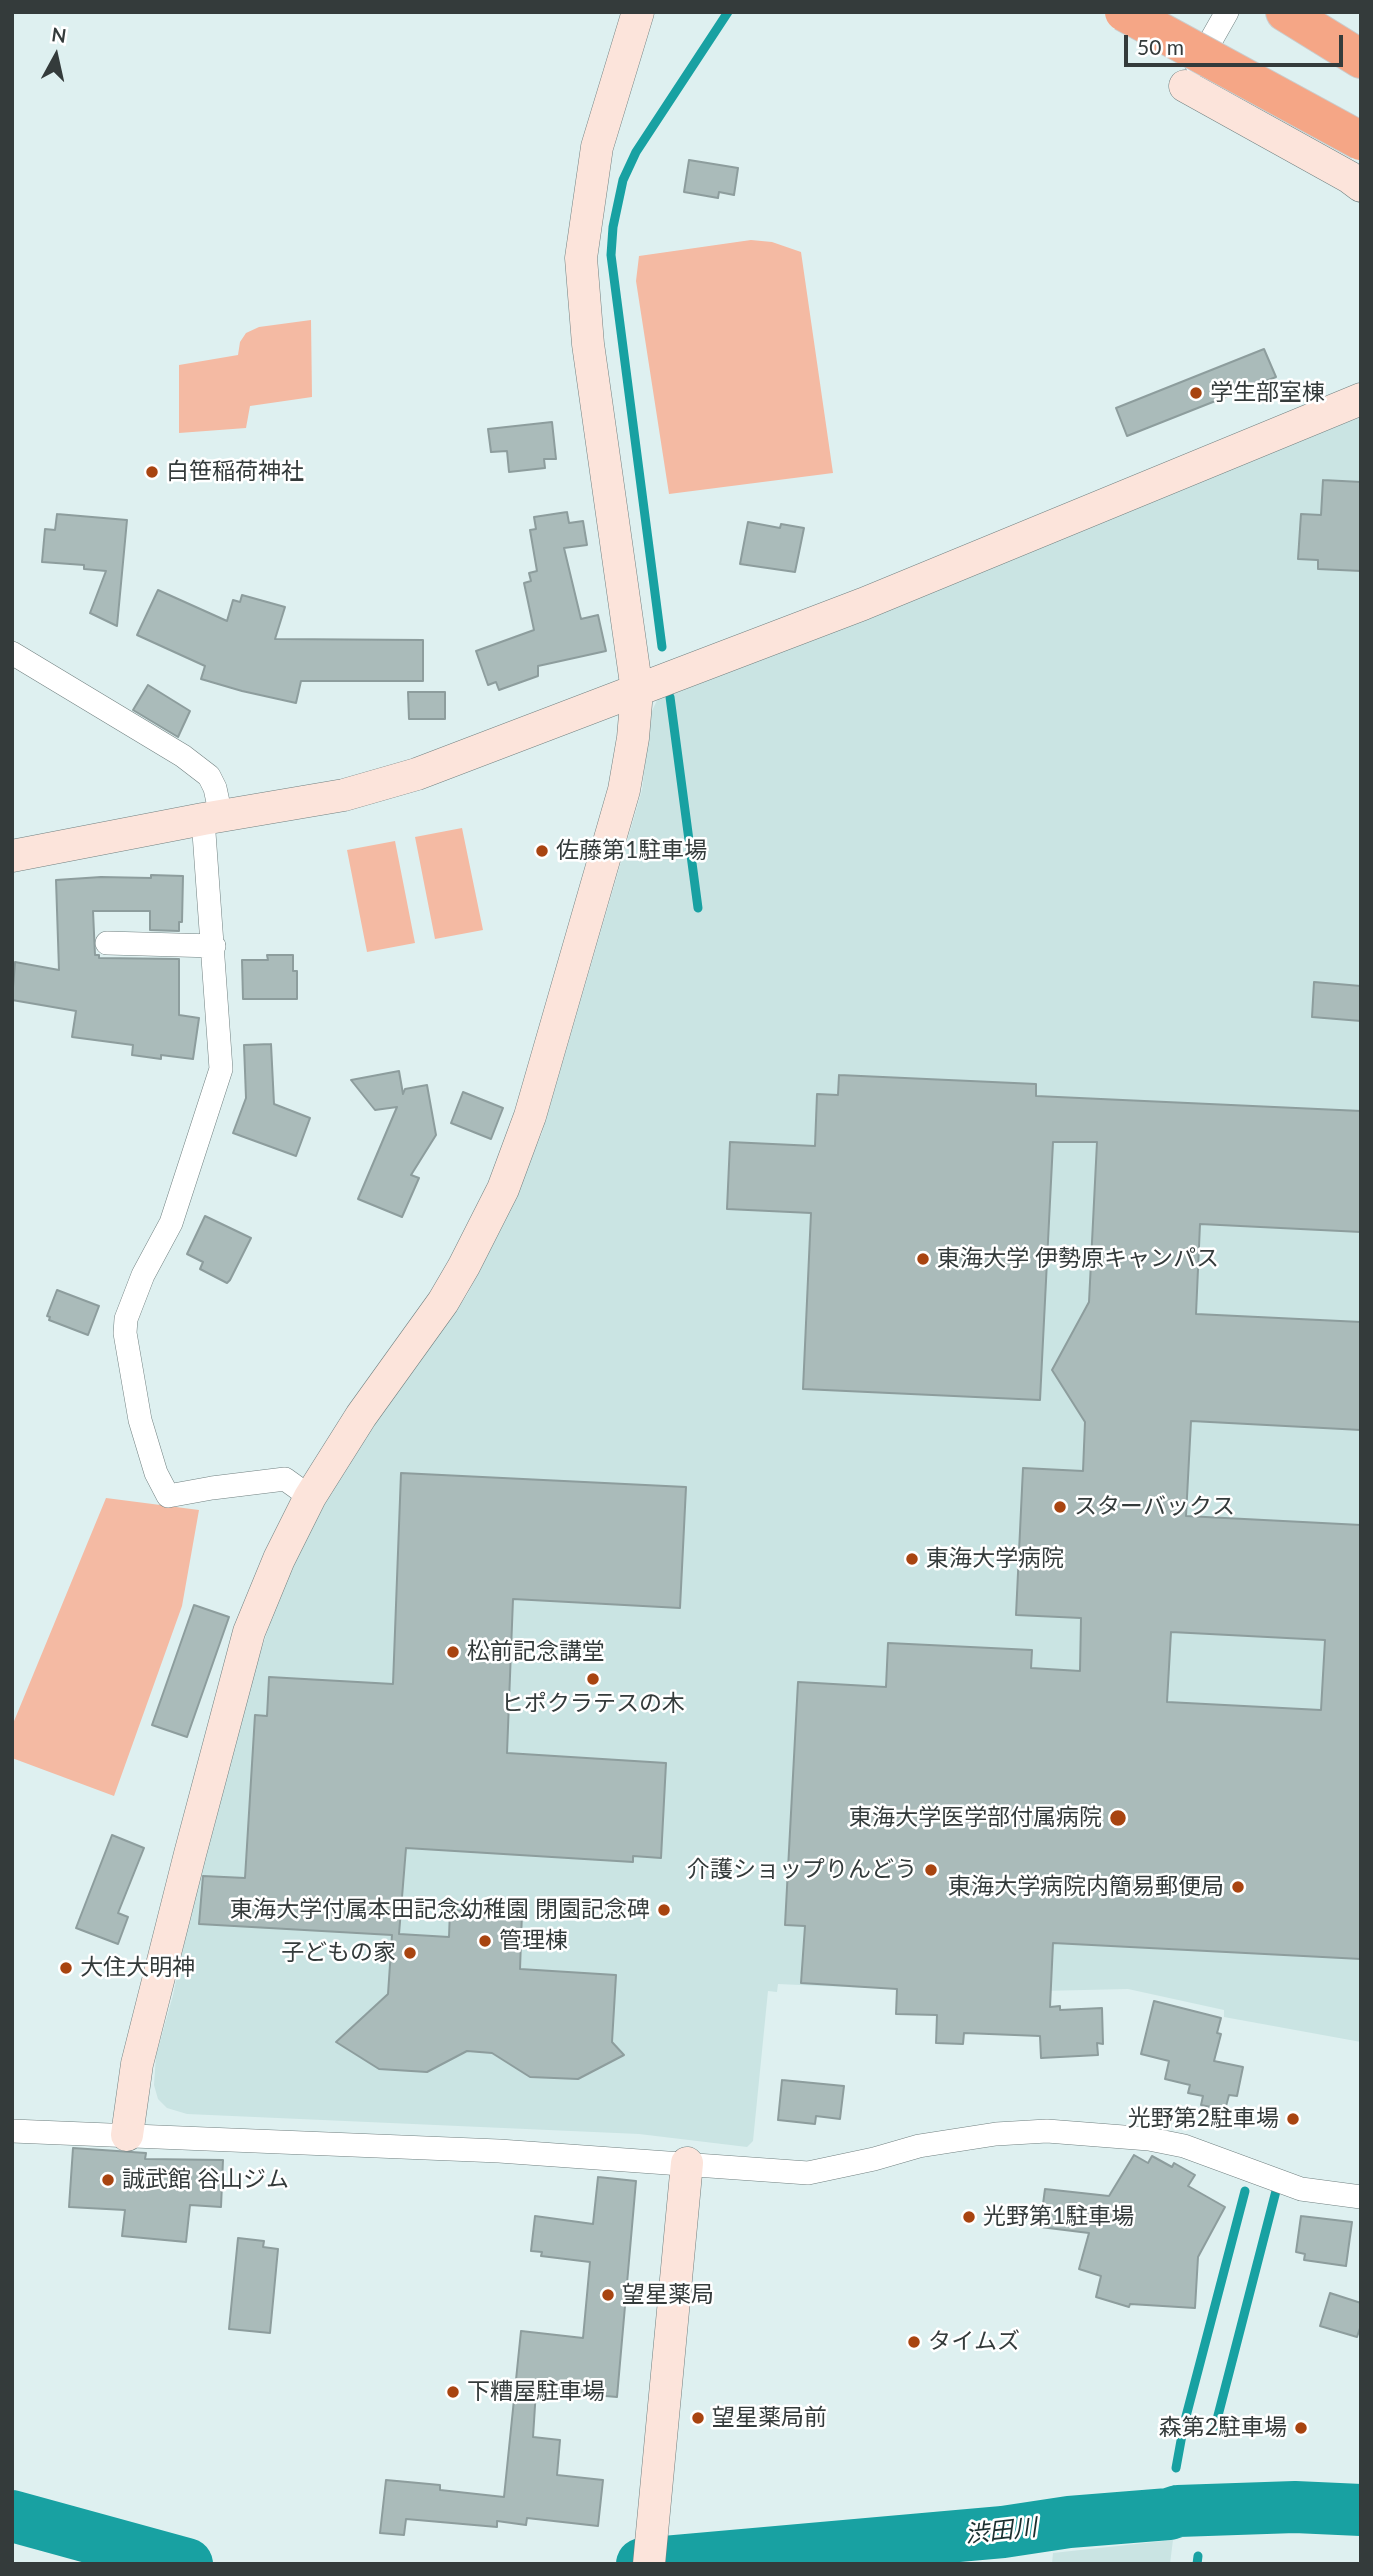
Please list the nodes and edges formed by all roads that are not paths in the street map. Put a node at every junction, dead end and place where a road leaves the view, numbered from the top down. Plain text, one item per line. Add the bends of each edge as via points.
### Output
1 (638, 12) edge
2 (1124, 12) edge
3 (1227, 12) edge
4 (1284, 12) edge
5 (1361, 60) edge
6 (1185, 86) joint
7 (1361, 141) edge
8 (1361, 186) edge
9 (1361, 399) edge
10 (12, 653) edge
11 (637, 691) junction
12 (212, 817) junction
13 (12, 856) edge
14 (107, 943) dead end
15 (214, 946) junction
16 (310, 1497) junction
17 (12, 2131) edge
18 (127, 2135) junction
19 (687, 2163) junction
20 (1361, 2197) edge
21 (650, 2548) edge

1 - 11 street via 597,147 581,258 588,344
2 - 7 highway, bridge
3 - 6 street
4 - 5 highway
6 - 8 street
9 - 11 street via 863,604
10 - 12 street via 209,776 215,788
11 - 12 street via 417,774 344,795
11 - 16 street via 624,790 518,1153 443,1302 361,1416
12 - 13 street
12 - 15 street
14 - 15 street
15 - 16 street via 221,1069 171,1223 126,1319 140,1420 168,1496 285,1479
16 - 18 street via 278,1559 243,1655 137,2064
17 - 18 street
18 - 19 street
19 - 20 street via 808,2173 919,2146 1046,2132 1184,2146 1301,2189
19 - 21 street

